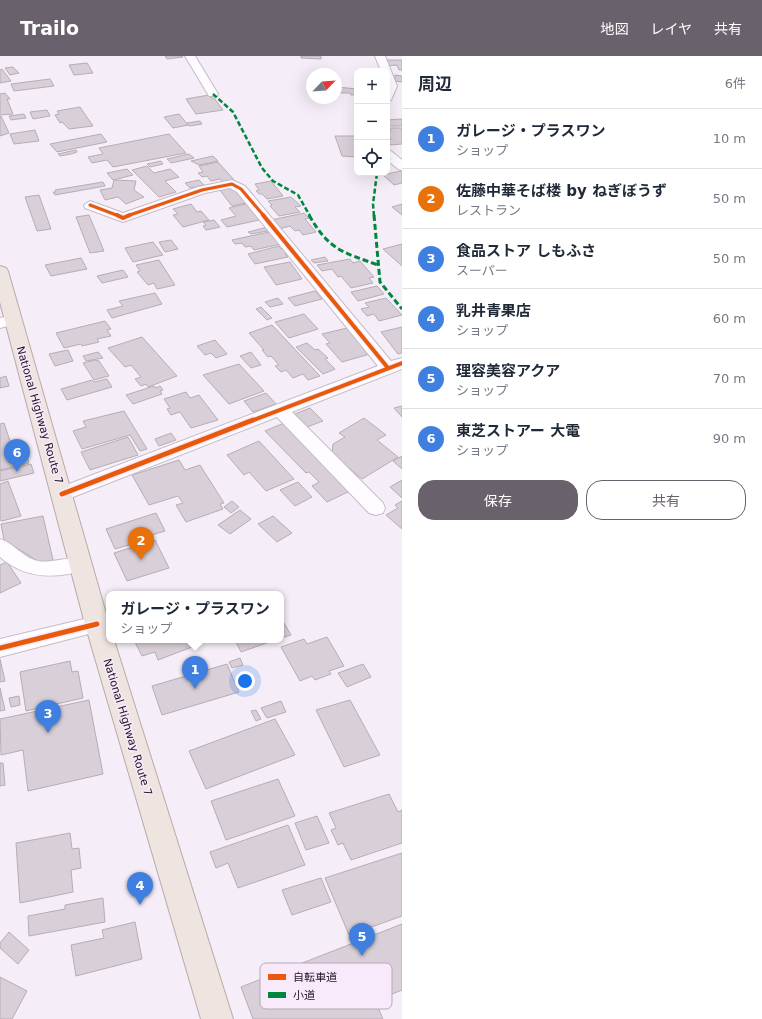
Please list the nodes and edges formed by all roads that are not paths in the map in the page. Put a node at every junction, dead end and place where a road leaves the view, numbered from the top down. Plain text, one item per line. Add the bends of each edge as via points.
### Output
1 (190, 56) edge
2 (380, 56) edge
3 (385, 68) edge
4 (390, 80) edge
5 (390, 91) edge
6 (212, 94) dead end
7 (390, 156) edge
8 (402, 166) edge
9 (90, 205) dead end
10 (0, 271) edge
11 (7, 322) edge
12 (395, 366) edge
13 (280, 410) junction
14 (62, 494) junction
15 (376, 508) dead end
16 (0, 546) edge
17 (81, 564) junction
18 (97, 624) junction
19 (0, 648) edge
20 (217, 1019) edge

1 - 6 street
2 - 3 street
4 - 5 street
7 - 8 street
9 - 12 street via 123,218 202,190 232,184 241,189
10 - 11 highway, National Highway Route 7
11 - 14 highway, National Highway Route 7
12 - 13 street
13 - 14 street
13 - 15 street
14 - 17 highway, National Highway Route 7
16 - 17 street via 12,557 42,570 61,570
17 - 18 highway, National Highway Route 7
18 - 19 street
18 - 20 highway, National Highway Route 7

